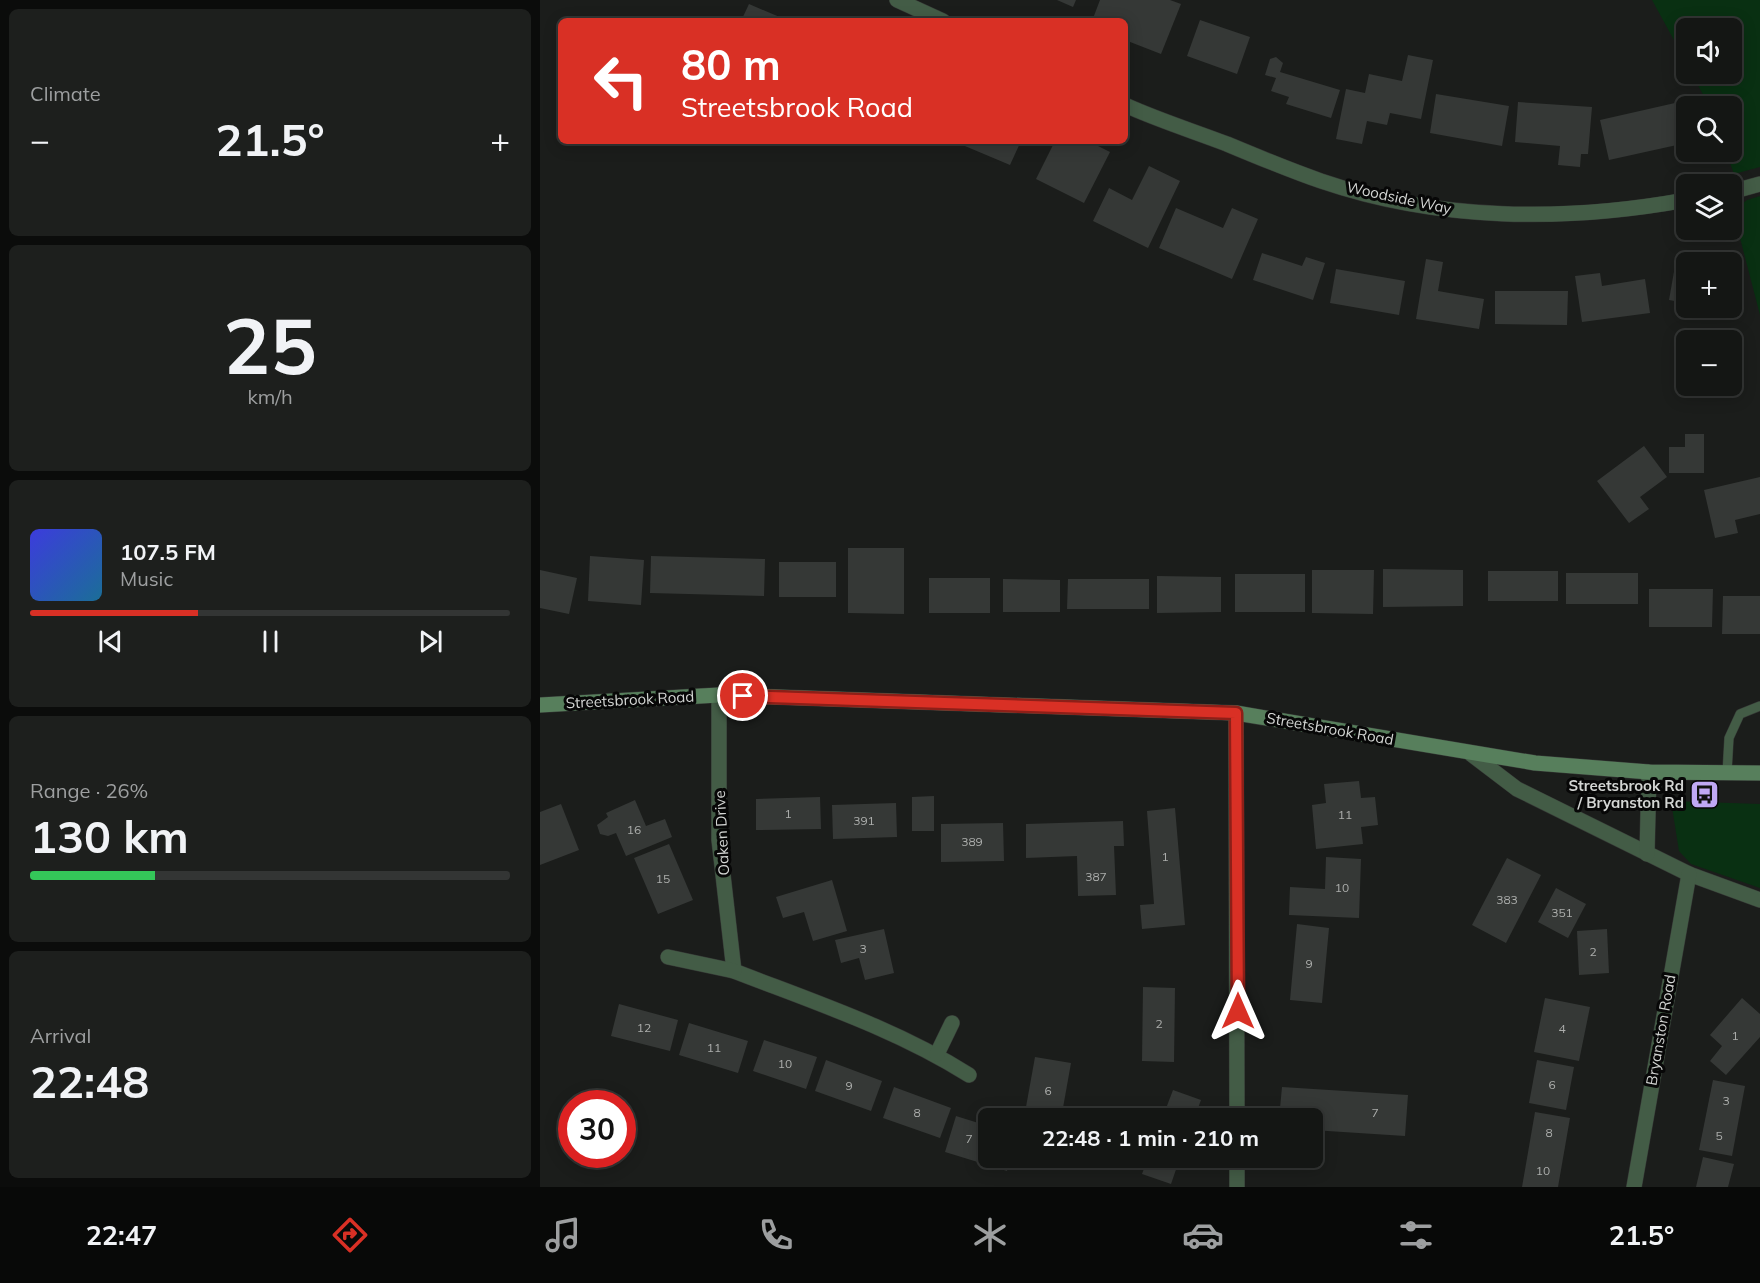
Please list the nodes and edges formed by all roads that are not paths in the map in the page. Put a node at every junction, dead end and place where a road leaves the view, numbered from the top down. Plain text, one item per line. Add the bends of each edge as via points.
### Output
1 (897, 0) edge
2 (936, 18) edge
3 (1128, 106) edge
4 (1760, 184) edge
5 (1742, 189) edge
6 (1676, 201) edge
7 (719, 695) junction
8 (540, 705) edge
9 (1760, 706) edge
10 (1236, 713) junction
11 (1471, 754) junction
12 (1649, 772) junction
13 (1727, 773) junction
14 (1760, 773) edge
15 (1647, 854) junction
16 (1689, 874) junction
17 (1760, 900) edge
18 (669, 957) dead end
19 (734, 971) junction
20 (952, 1023) dead end
21 (937, 1054) junction
22 (969, 1075) dead end
23 (1238, 1108) edge
24 (1237, 1168) edge
25 (1237, 1187) edge
26 (1634, 1187) edge

1 - 2 street
3 - 6 street, Woodside Way via 1322,181 1410,203 1483,214 1533,215 1588,214
4 - 5 street
7 - 8 main road, Streetsbrook Road
7 - 10 main road, Streetsbrook Road
7 - 19 street, Oaken Drive via 719,840
9 - 13 lane via 1740,714 1730,738
10 - 11 main road, Streetsbrook Road
10 - 23 street
11 - 12 main road, Streetsbrook Road
11 - 15 street, Streetsbrook Road via 1516,789
12 - 13 main road, Streetsbrook Road
12 - 15 street
13 - 14 main road, Streetsbrook Road
15 - 16 street, Streetsbrook Road
16 - 17 street, Streetsbrook Road
16 - 26 street, Bryanston Road
18 - 19 street
19 - 21 street
20 - 21 street
21 - 22 street
24 - 25 street

